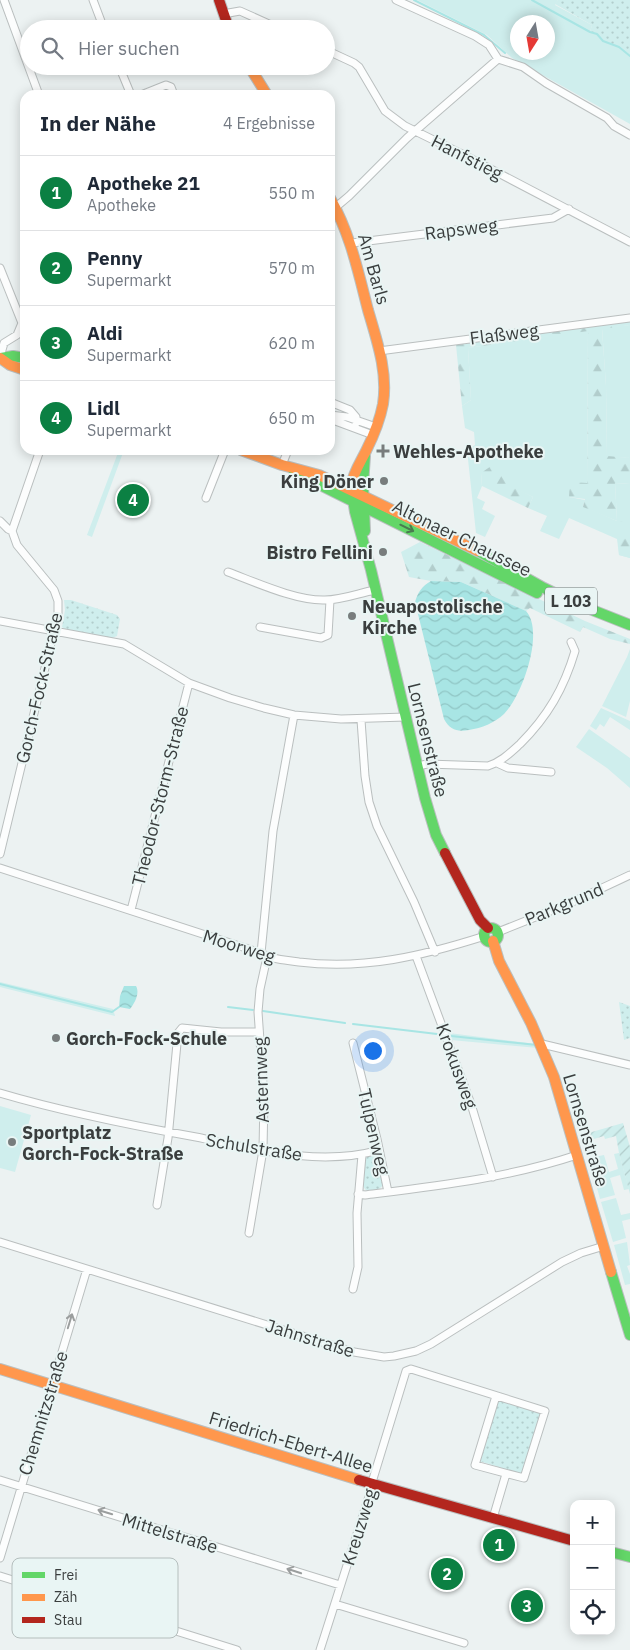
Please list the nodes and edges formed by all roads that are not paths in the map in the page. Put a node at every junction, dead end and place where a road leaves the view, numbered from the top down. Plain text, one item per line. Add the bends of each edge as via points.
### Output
1 (4, 0) edge
2 (93, 0) edge
3 (219, 0) edge
4 (396, 0) edge
5 (223, 14) junction
6 (101, 20) edge
7 (225, 20) edge
8 (260, 20) edge
9 (20, 42) edge
10 (335, 54) edge
11 (498, 60) junction
12 (32, 75) edge
13 (123, 75) edge
14 (255, 75) edge
15 (38, 90) edge
16 (129, 90) edge
17 (154, 90) edge
18 (172, 90) edge
19 (264, 90) edge
20 (415, 131) junction
21 (630, 135) edge
22 (335, 203) edge
23 (569, 210) junction
24 (335, 212) edge
25 (630, 242) edge
26 (352, 243) junction
27 (0, 268) edge
28 (20, 317) edge
29 (630, 318) edge
30 (20, 327) edge
31 (379, 351) junction
32 (20, 357) edge
33 (0, 358) edge
34 (20, 368) edge
35 (335, 404) edge
36 (335, 416) edge
37 (355, 424) junction
38 (374, 431) junction
39 (366, 451) junction
40 (38, 455) edge
41 (223, 455) edge
42 (255, 455) edge
43 (286, 455) edge
44 (282, 465) junction
45 (353, 475) junction
46 (336, 483) junction
47 (351, 490) junction
48 (361, 495) junction
49 (206, 498) dead end
50 (352, 501) junction
51 (363, 506) junction
52 (0, 522) edge
53 (12, 531) junction
54 (366, 547) junction
55 (228, 572) dead end
56 (375, 590) junction
57 (330, 600) junction
58 (0, 621) edge
59 (630, 625) edge
60 (260, 627) dead end
61 (55, 631) junction
62 (630, 633) edge
63 (571, 642) dead end
64 (189, 683) junction
65 (294, 715) junction
66 (406, 717) junction
67 (360, 720) junction
68 (496, 763) junction
69 (418, 766) junction
70 (551, 772) dead end
71 (0, 854) edge
72 (0, 868) edge
73 (630, 875) edge
74 (131, 910) junction
75 (491, 935) junction
76 (434, 952) junction
77 (264, 955) junction
78 (416, 956) junction
79 (259, 1032) junction
80 (353, 1043) dead end
81 (542, 1044) junction
82 (630, 1065) edge
83 (0, 1093) edge
84 (169, 1132) junction
85 (263, 1150) junction
86 (379, 1150) junction
87 (362, 1155) junction
88 (577, 1155) junction
89 (494, 1177) junction
90 (388, 1192) junction
91 (358, 1194) junction
92 (157, 1205) dead end
93 (249, 1233) dead end
94 (0, 1242) edge
95 (604, 1246) junction
96 (87, 1268) junction
97 (353, 1289) dead end
98 (630, 1335) edge
99 (0, 1369) edge
100 (51, 1385) junction
101 (496, 1396) junction
102 (506, 1474) junction
103 (0, 1480) edge
104 (372, 1484) junction
105 (21, 1487) junction
106 (493, 1518) junction
107 (570, 1540) edge
108 (615, 1553) edge
109 (630, 1557) edge
110 (0, 1558) edge
111 (0, 1576) edge
112 (12, 1580) edge
113 (340, 1585) junction
114 (335, 1604) junction
115 (178, 1632) edge
116 (464, 1644) dead end
117 (237, 1650) edge
118 (320, 1650) edge

1 - 9 street
2 - 6 street
3 - 5 street
4 - 11 street via 475,36 489,45
5 - 7 street
5 - 8 street via 240,11
10 - 20 street, Hanfstieg via 357,65 385,111
11 - 20 street
11 - 21 street via 523,66
12 - 15 street
13 - 16 street
14 - 19 street
17 - 18 street via 166,85
20 - 22 street
20 - 23 street, Hanfstieg
23 - 25 street, Hanfstieg
23 - 26 street, Rapsweg via 553,218
24 - 26 street, Am Barls
26 - 31 street, Am Barls
27 - 28 street
29 - 31 street, Flaßweg
30 - 33 street via 17,335 4,343
31 - 38 street, Am Barls via 383,404
32 - 33 street
33 - 34 street
35 - 37 street via 354,413
36 - 37 street
37 - 38 street
38 - 39 street, Am Barls
39 - 45 street
39 - 48 street, Lornsenstraße
40 - 53 street
41 - 49 street
42 - 44 street, Altonaer Chaussee / L 103
43 - 44 street
44 - 46 street, Altonaer Chaussee / L 103 via 312,472
44 - 50 street, Altonaer Chaussee / L 103
45 - 46 street
45 - 47 street, Lornsenstraße
46 - 47 street, Altonaer Chaussee / L 103
47 - 48 street, Altonaer Chaussee / L 103
47 - 50 street, Lornsenstraße
48 - 50 street
48 - 51 street, Lornsenstraße
48 - 59 street, Altonaer Chaussee / L 103 via 475,550 544,588
50 - 51 street, Altonaer Chaussee / L 103
50 - 54 street, Lornsenstraße
51 - 54 street, Lornsenstraße
51 -> 62 street, Altonaer Chaussee / L 103 via 551,600
52 - 53 street
53 - 61 street, Gorch-Fock-Straße via 18,545 54,590 59,608
54 - 56 street, Lornsenstraße
55 - 57 street via 300,597
56 - 57 street
56 - 66 street, Lornsenstraße
57 - 60 street via 328,635 321,638
58 - 61 street
61 - 64 street via 120,642
61 - 71 street, Gorch-Fock-Straße
63 - 68 street via 575,651 557,697 533,730
64 - 65 street via 244,703
64 - 74 street, Theodor-Storm-Straße
65 - 67 street
65 - 77 street, Asternweg via 273,831
66 - 67 street
66 - 69 street, Lornsenstraße
67 - 76 street via 369,802
68 - 69 street via 488,766
68 - 70 street via 508,768
69 - 75 street, Lornsenstraße via 436,834
72 - 74 street, Moorweg
73 - 75 street, Parkgrund
74 - 77 street, Moorweg
75 - 76 street, Moorweg
75 - 81 street, Lornsenstraße via 494,948
76 - 78 street, Moorweg
77 - 78 street, Moorweg via 340,965
77 - 79 street, Asternweg
78 - 89 street, Krokusweg via 471,1104
79 - 84 street via 182,1028 178,1033
79 - 85 street, Asternweg via 264,1097
80 - 86 street, Tulpenweg
81 - 82 street
81 - 88 street, Lornsenstraße
83 - 84 street, Schulstraße
84 - 85 street, Schulstraße
84 - 92 street
85 - 87 street, Schulstraße via 332,1157
85 - 93 street, Asternweg
86 - 87 street, Schulstraße
86 - 90 street, Tulpenweg
87 - 91 street
88 - 89 street
88 - 95 street, Lornsenstraße
89 - 90 street
90 - 91 street
91 - 97 street via 358,1267
94 - 96 street, Jahnstraße
95 - 96 street, Jahnstraße via 562,1262 431,1344 394,1356 354,1352
95 - 98 street, Lornsenstraße
100 -> 96 street, Chemnitzstraße
99 - 100 street, Friedrich-Ebert-Allee
100 - 104 street, Friedrich-Ebert-Allee
100 - 105 street, Chemnitzstraße
101 - 102 street via 475,1465
101 - 102 street via 545,1411 524,1478
101 - 104 street, Kreuzweg via 410,1369 406,1371
102 - 106 street
103 - 105 street, Mittelstraße
104 - 106 street, Friedrich-Ebert-Allee
104 - 113 street, Kreuzweg
105 - 110 street, Chemnitzstraße
113 -> 105 street, Mittelstraße
106 - 107 street, Friedrich-Ebert-Allee
108 - 109 street
111 - 112 street
113 - 114 street, Kreuzweg
114 - 116 street
114 - 118 street, Kreuzweg
115 - 117 street

